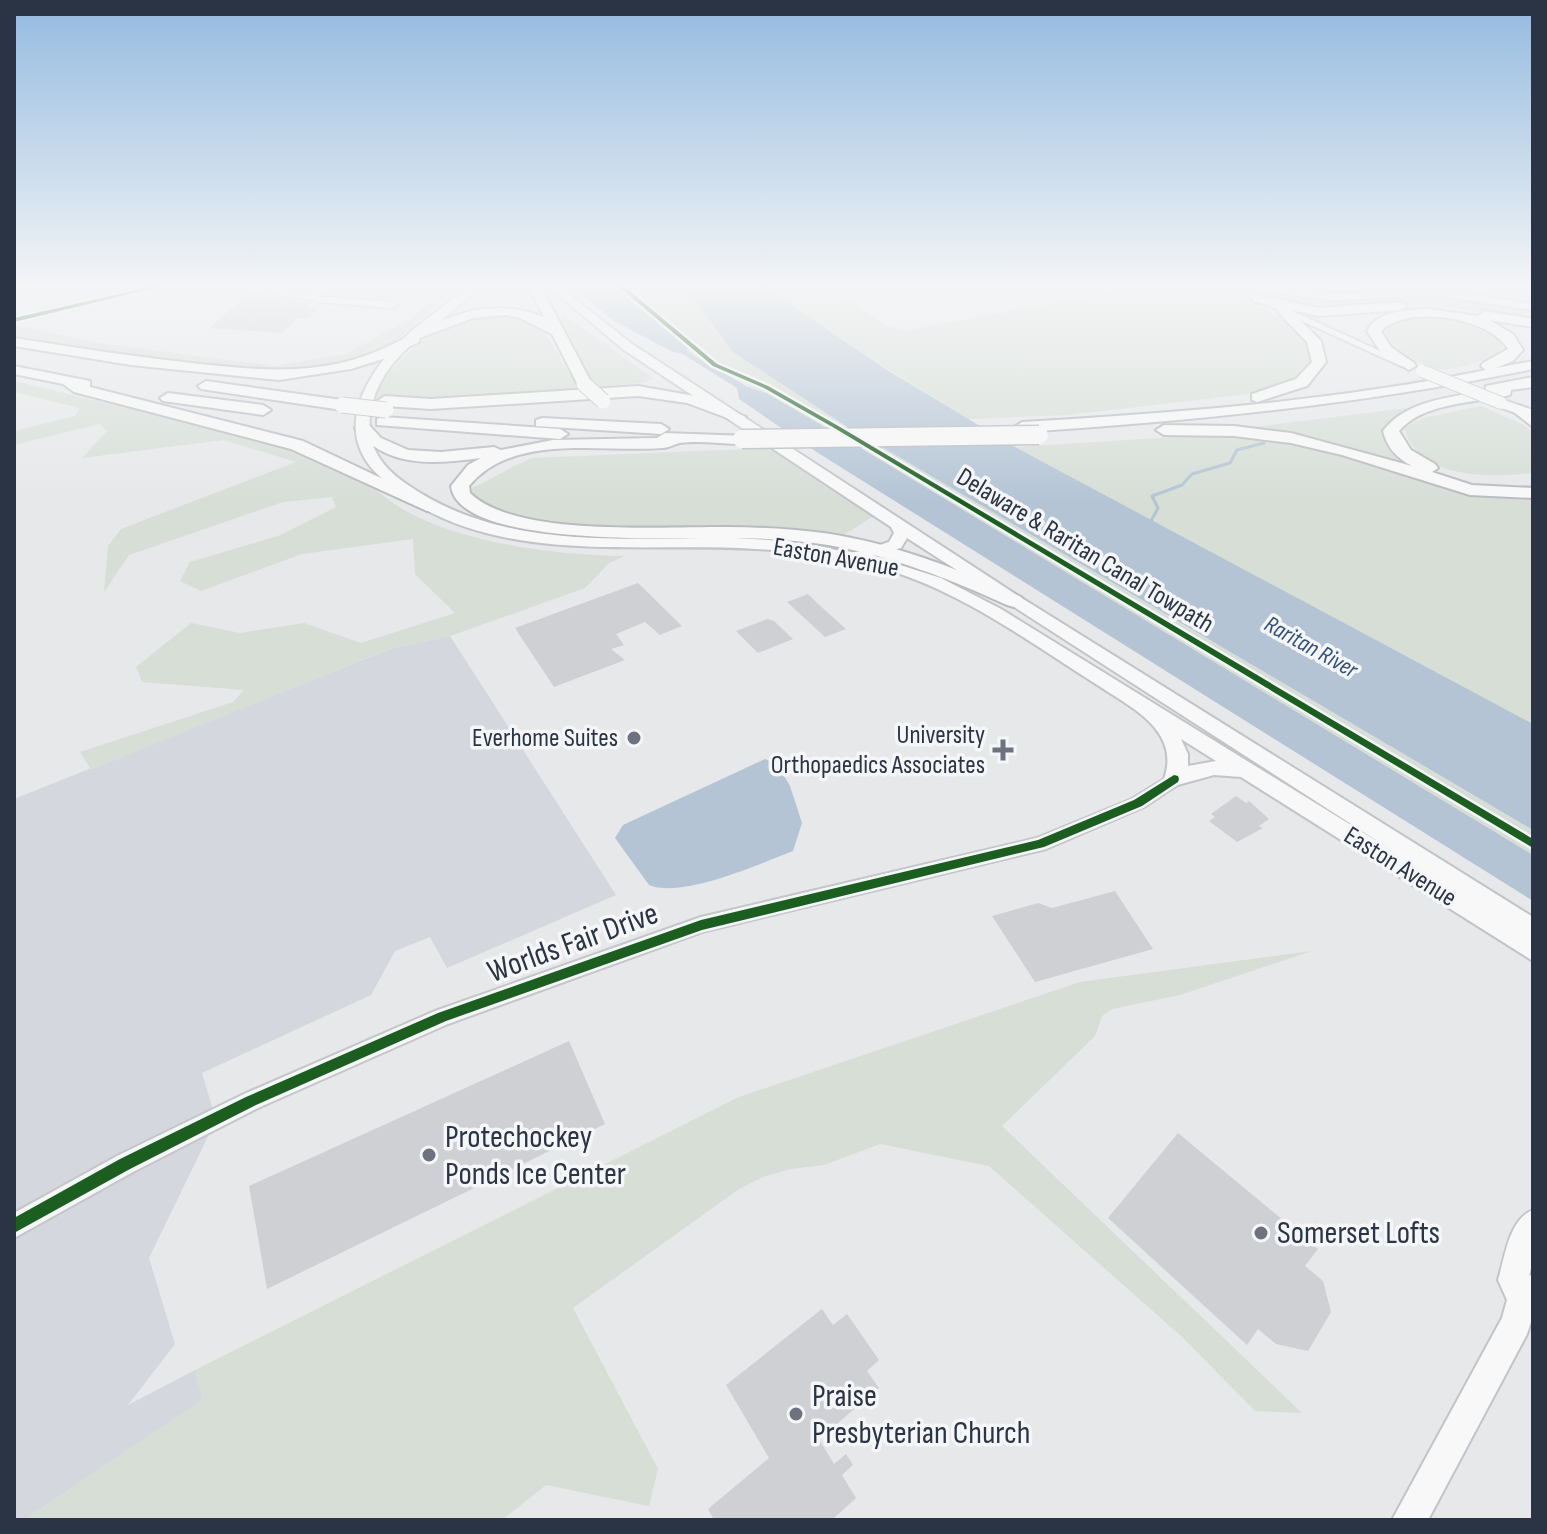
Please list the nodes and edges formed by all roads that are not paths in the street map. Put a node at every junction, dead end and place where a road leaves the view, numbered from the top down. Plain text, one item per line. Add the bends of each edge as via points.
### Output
1 (63, 359) edge
2 (116, 359) edge
3 (370, 359) edge
4 (393, 359) edge
5 (571, 359) edge
6 (643, 359) edge
7 (1318, 359) edge
8 (1394, 359) edge
9 (1400, 359) edge
10 (1506, 359) edge
11 (1533, 365) edge
12 (1416, 368) junction
13 (14, 370) edge
14 (69, 382) junction
15 (1533, 385) edge
16 (1357, 397) junction
17 (342, 407) junction
18 (385, 411) junction
19 (1526, 413) edge
20 (1533, 422) edge
21 (363, 428) junction
22 (1150, 428) junction
23 (732, 429) junction
24 (1046, 430) junction
25 (680, 438) junction
26 (526, 449) junction
27 (1533, 480) edge
28 (1533, 493) edge
29 (433, 507) junction
30 (897, 523) junction
31 (884, 550) junction
32 (845, 555) junction
33 (1014, 601) junction
34 (1151, 710) junction
35 (1249, 772) junction
36 (1174, 779) junction
37 (1533, 929) edge
38 (1533, 951) edge
39 (1533, 1224) edge
40 (14, 1226) edge
41 (1528, 1294) edge
42 (1409, 1520) edge

1 - 17 highway
2 - 3 highway via 279,376
4 - 21 main road via 370,387
5 - 23 highway, bridge via 584,384 603,401 643,419
6 - 23 main road, Easton Avenue
7 - 24 highway via 1316,370 1301,383 1270,394 1068,419
8 - 12 street
9 - 12 highway
10 - 16 highway via 1362,391
11 - 16 highway
12 - 19 main road, bridge
13 - 14 highway
14 - 17 highway via 201,403
14 - 29 highway via 79,389 297,445
15 - 22 highway
15 - 27 highway via 1430,409 1398,421 1391,431 1404,453 1435,470 1491,483
16 - 24 highway
17 - 18 highway
18 - 23 highway via 549,424
18 - 23 highway via 638,391 690,399
18 - 25 highway
19 - 20 highway
21 - 26 highway via 378,446 401,455 447,457
21 - 29 main road, Easton Avenue via 364,446 380,468
22 - 24 highway
22 - 28 highway via 1291,438 1470,490
23 - 24 highway, bridge
23 - 24 highway
23 - 25 highway
23 - 30 main road, Easton Avenue
25 - 26 highway
26 - 31 highway via 471,469 460,486 461,495 488,514 568,530 762,533
29 - 32 main road, Easton Avenue via 484,528 545,540 739,543
30 - 31 main road via 901,537
30 - 33 main road, Easton Avenue
31 - 32 main road
31 - 33 highway via 941,568
32 - 34 main road, Easton Avenue via 905,570 954,591
33 - 37 main road, Easton Avenue
34 - 35 main road, Easton Avenue
34 - 36 main road via 1179,751
35 - 36 main road via 1219,766
35 - 38 main road, Easton Avenue
36 - 40 street, Worlds Fair Drive via 1138,803 1040,844 701,925 442,1017 251,1101
39 - 41 main road via 1513,1280
41 - 42 main road

